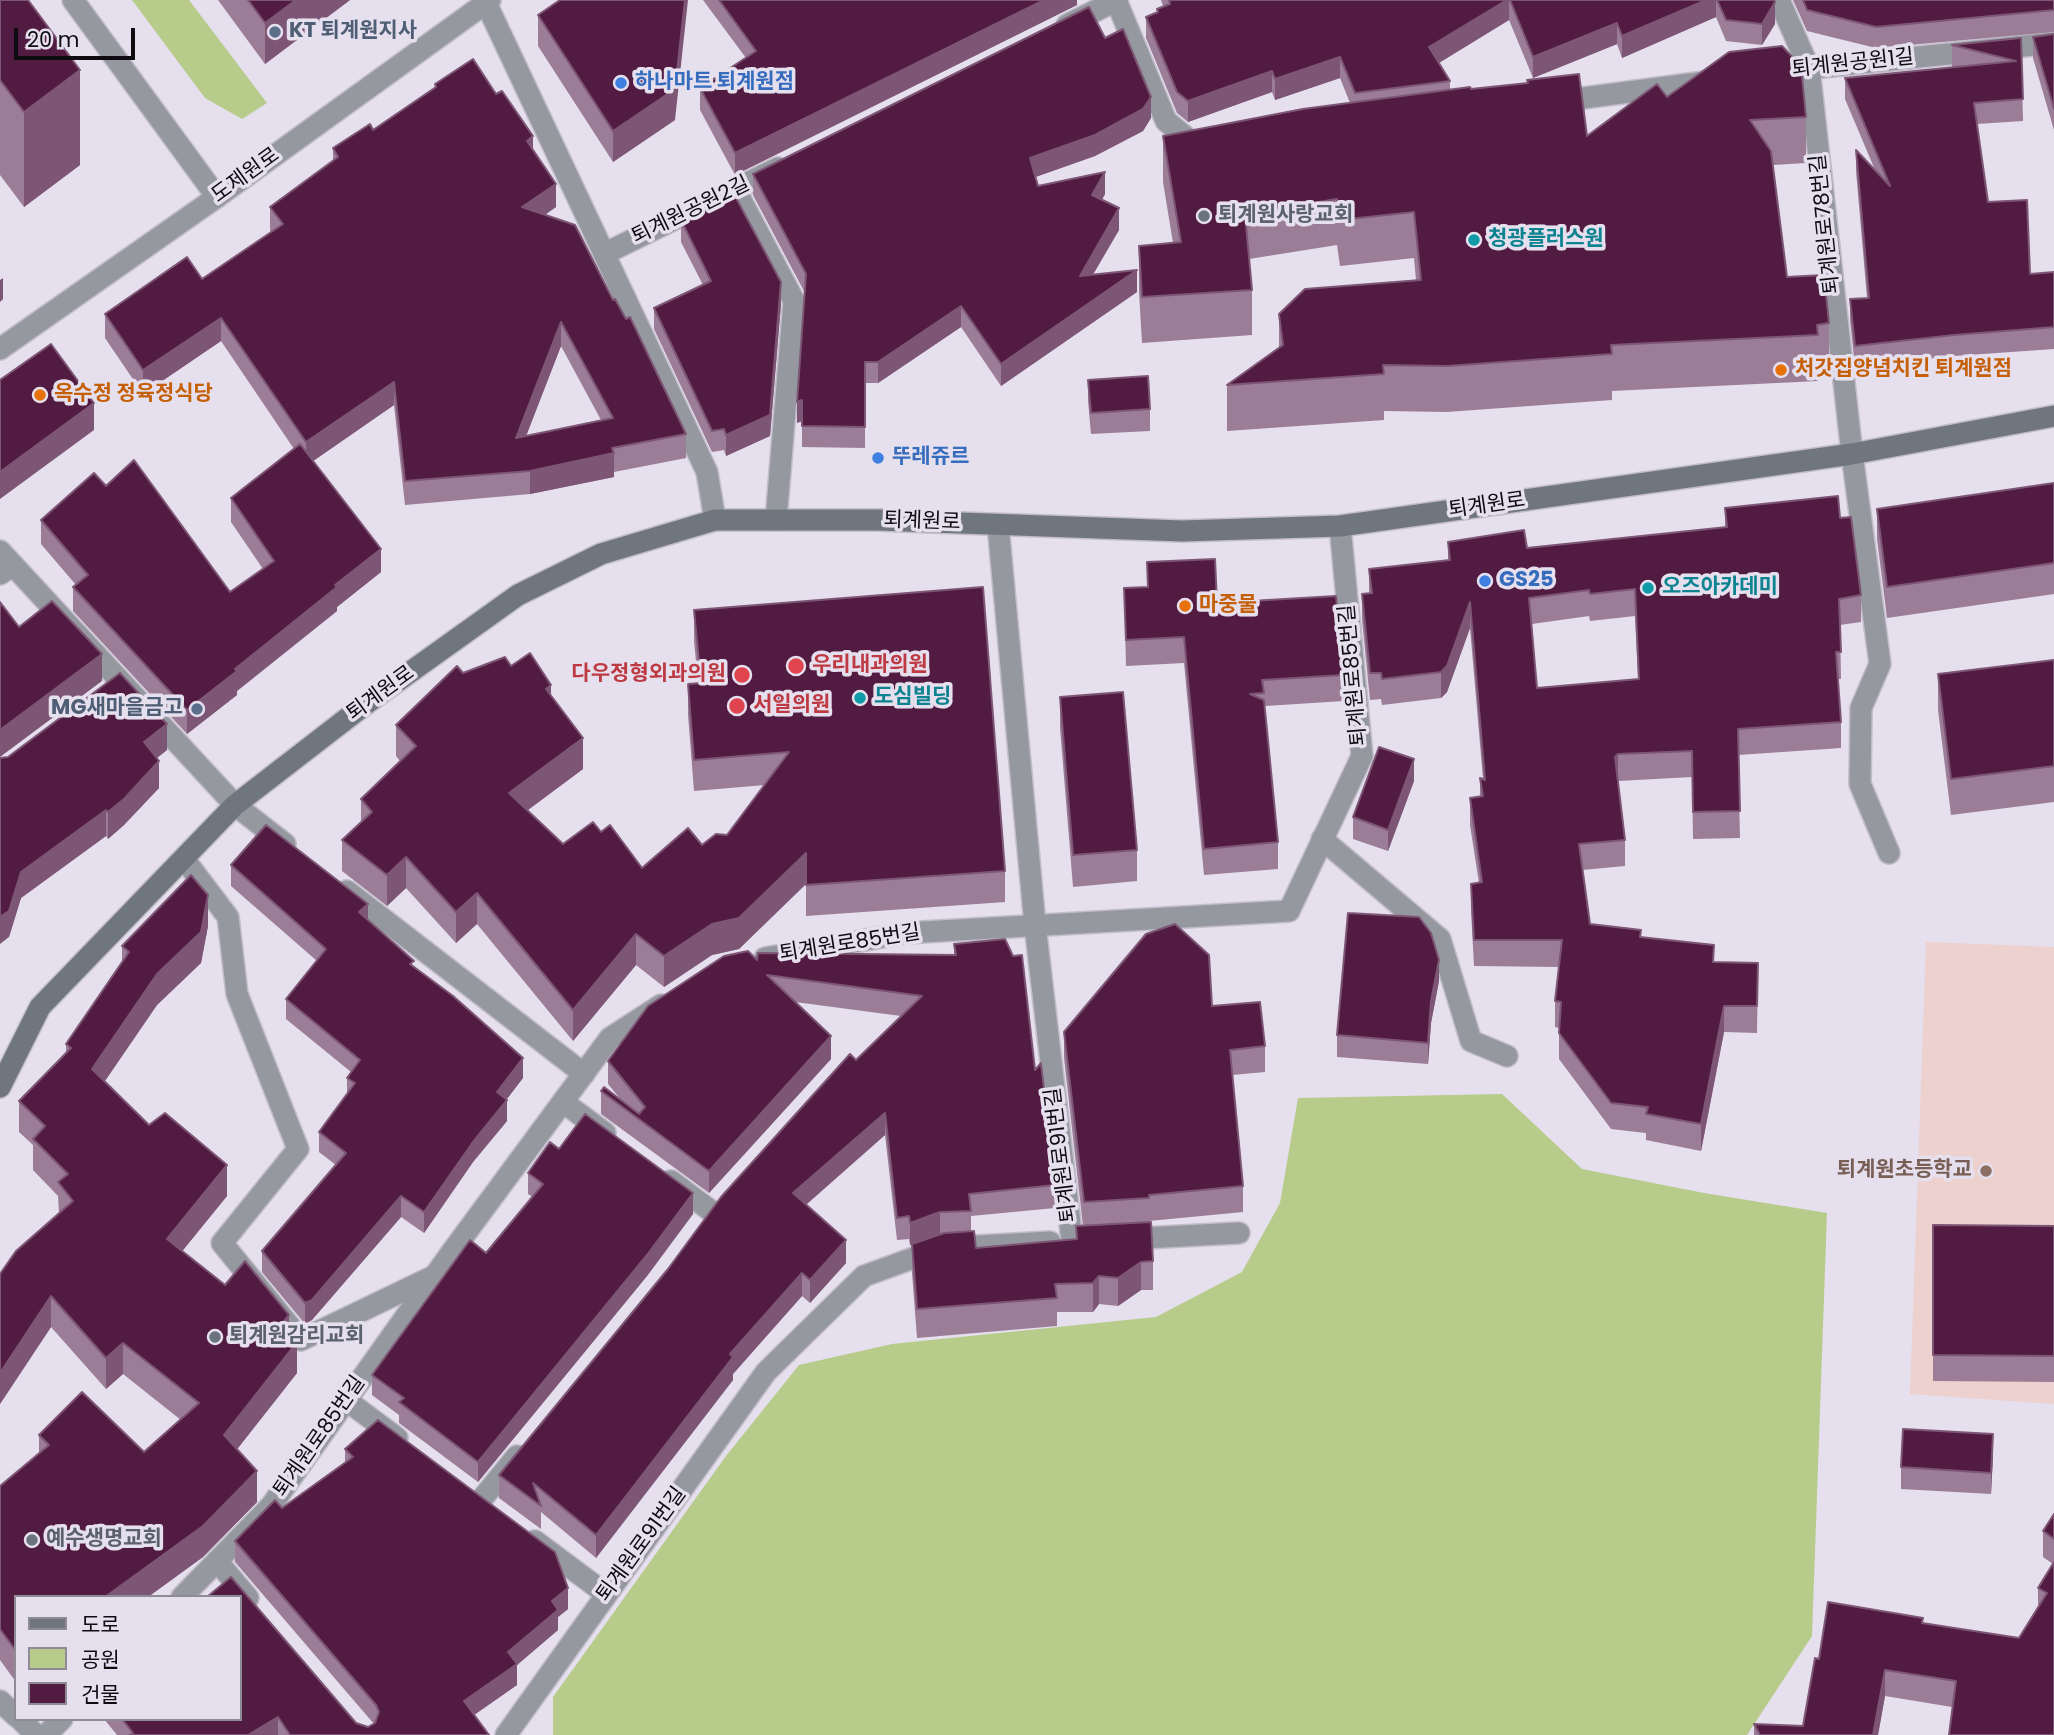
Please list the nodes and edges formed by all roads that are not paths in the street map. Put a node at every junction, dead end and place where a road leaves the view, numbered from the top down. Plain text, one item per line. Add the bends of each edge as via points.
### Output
1 (73, 0) edge
2 (1116, 0) edge
3 (1779, 0) edge
4 (488, 2) edge
5 (1055, 31) edge
6 (2054, 43) edge
7 (1809, 68) junction
8 (1754, 75) edge
9 (1726, 79) edge
10 (1532, 104) edge
11 (1226, 145) edge
12 (796, 159) edge
13 (735, 190) junction
14 (217, 197) junction
15 (604, 254) junction
16 (0, 349) edge
17 (2054, 416) edge
18 (1852, 454) junction
19 (715, 520) junction
20 (776, 520) junction
21 (998, 525) junction
22 (1340, 526) junction
23 (4, 563) edge
24 (122, 682) junction
25 (100, 699) edge
26 (235, 806) junction
27 (1322, 839) junction
28 (1889, 853) dead end
29 (301, 856) edge
30 (184, 859) junction
31 (333, 881) edge
32 (1035, 925) junction
33 (746, 961) edge
34 (676, 995) edge
35 (1507, 1056) dead end
36 (584, 1074) junction
37 (0, 1087) edge
38 (563, 1102) junction
39 (626, 1149) edge
40 (658, 1172) edge
41 (728, 1192) edge
42 (711, 1211) junction
43 (696, 1232) edge
44 (1238, 1233) dead end
45 (1086, 1241) junction
46 (434, 1276) junction
47 (346, 1400) junction
48 (534, 1435) edge
49 (414, 1450) edge
50 (502, 1516) edge
51 (523, 1532) edge
52 (217, 1561) junction
53 (606, 1594) junction
54 (184, 1595) edge
55 (261, 1612) edge
56 (0, 1701) edge
57 (14, 1713) edge
58 (22, 1721) edge
59 (60, 1721) edge
60 (36, 1735) edge
61 (46, 1735) edge
62 (506, 1735) edge

1 - 14 street
2 - 5 street
2 - 11 street via 1166,121 1199,148
3 - 7 street, 퇴계원로78번길
4 - 14 street, 도제원로
4 - 15 street
6 - 7 street, 퇴계원공원1길
7 - 8 street, 퇴계원공원1길
7 - 18 street, 퇴계원로78번길
9 - 10 street
12 - 13 street, 퇴계원공원2길
13 - 15 street, 퇴계원공원2길
13 - 20 street via 794,301
14 - 16 street, 도제원로
15 - 19 street via 708,472
17 - 18 street, 퇴계원로
18 - 22 street, 퇴계원로
18 - 28 street, 퇴계원로78번길 via 1880,664 1861,708 1860,784
19 - 20 street, 퇴계원로
19 - 26 street, 퇴계원로 via 601,554 518,594
20 - 21 street, 퇴계원로
21 - 22 street, 퇴계원로 via 1182,531
21 - 32 street, 퇴계원로91번길
22 - 27 street, 퇴계원로85번길 via 1362,756
23 - 24 street
24 - 25 street
24 - 26 street
26 - 29 street
26 - 30 street, 퇴계원로
27 - 32 street, 퇴계원로85번길 via 1289,911
27 - 35 street via 1440,939 1471,1041
30 - 37 street, 퇴계원로 via 40,1007
30 - 46 street via 228,917 237,994 298,1149 222,1243 301,1340
31 - 36 street
32 - 33 street, 퇴계원로85번길 via 905,933
32 - 45 street, 퇴계원로91번길
34 - 36 street, 퇴계원로85번길 via 610,1038
36 - 38 street, 퇴계원로85번길
38 - 39 street
38 - 46 street, 퇴계원로85번길
40 - 42 street
41 - 42 street
42 - 43 street
44 - 45 street
45 - 53 street, 퇴계원로91번길 via 941,1248 864,1276 766,1372
46 - 47 street, 퇴계원로85번길
47 - 49 street
47 - 52 street, 퇴계원로85번길 via 271,1506
48 - 50 street via 475,1496
51 - 53 street
52 - 54 street, 퇴계원로85번길
52 - 55 street
53 - 62 street, 퇴계원로91번길
56 - 57 street
58 - 60 street
59 - 61 street

